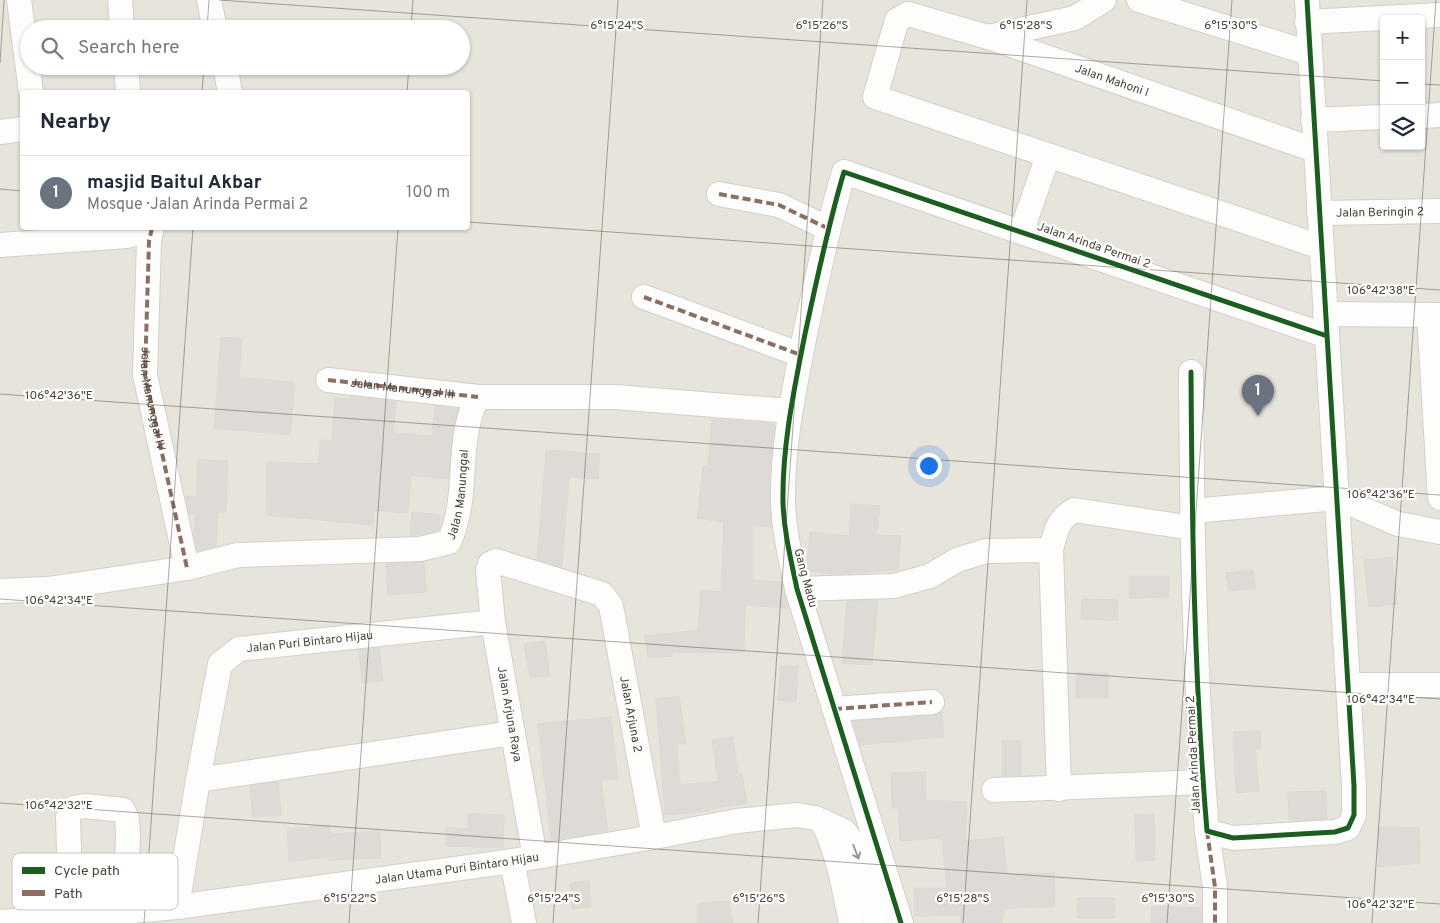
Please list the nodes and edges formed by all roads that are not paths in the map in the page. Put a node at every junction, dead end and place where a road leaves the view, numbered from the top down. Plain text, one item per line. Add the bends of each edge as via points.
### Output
1 (19, 0) edge
2 (120, 0) edge
3 (208, 0) edge
4 (1104, 0) edge
5 (1139, 0) edge
6 (1307, 11) edge
7 (1440, 15) edge
8 (22, 20) edge
9 (121, 20) edge
10 (214, 20) edge
11 (988, 37) junction
12 (1309, 53) junction
13 (29, 75) edge
14 (127, 75) edge
15 (227, 75) edge
16 (31, 90) edge
17 (128, 90) edge
18 (230, 90) edge
19 (1440, 115) edge
20 (1425, 116) edge
21 (1380, 117) edge
22 (1313, 120) junction
23 (20, 129) edge
24 (0, 132) edge
25 (1315, 150) junction
26 (1048, 156) junction
27 (854, 175) joint
28 (719, 194) dead end
29 (1440, 211) edge
30 (1319, 213) junction
31 (827, 228) junction
32 (141, 230) edge
33 (1022, 230) junction
34 (0, 246) edge
35 (1321, 247) junction
36 (644, 297) dead end
37 (1434, 315) edge
38 (1326, 325) junction
39 (801, 355) junction
40 (1191, 372) dead end
41 (328, 380) dead end
42 (478, 396) junction
43 (790, 411) junction
44 (1337, 498) junction
45 (1440, 498) edge
46 (1192, 520) junction
47 (1440, 532) edge
48 (1050, 550) junction
49 (187, 568) junction
50 (797, 589) junction
51 (0, 591) edge
52 (602, 594) joint
53 (493, 622) junction
54 (1348, 685) junction
55 (1440, 685) edge
56 (932, 702) dead end
57 (834, 709) junction
58 (513, 733) junction
59 (198, 780) junction
60 (1203, 782) junction
61 (1059, 789) junction
62 (994, 790) dead end
63 (822, 821) junction
64 (1207, 831) junction
65 (654, 837) junction
66 (69, 853) edge
67 (127, 853) edge
68 (523, 859) junction
69 (178, 901) edge
70 (178, 907) edge
71 (163, 910) edge
72 (124, 918) edge
73 (0, 922) edge
74 (524, 923) edge
75 (851, 923) edge
76 (876, 923) edge
77 (901, 923) edge
78 (1215, 923) edge

1 - 8 street
2 - 9 street
3 - 10 street
4 - 11 street via 1075,18
5 - 12 street
6 - 7 street
6 - 12 street, Jalan Arinda Permai 2
11 - 25 street, Jalan Mahoni I
11 - 26 street, Jalan Mahoni I via 908,14 897,20 875,97
12 - 22 street, Jalan Arinda Permai 2
13 - 16 street
14 - 17 street
15 - 18 street
19 - 20 street
21 - 22 street
22 - 25 street, Jalan Arinda Permai 2
23 - 24 street
25 - 30 street, Jalan Arinda Permai 2
26 - 33 street, Jalan Arinda Permai 2
26 - 35 street
27 - 31 street, Gang Madu via 844,172
27 - 33 street, Jalan Arinda Permai 2
28 - 31 street via 779,205
29 - 30 street, Jalan Beringin 2
30 - 35 street, Jalan Arinda Permai 2
31 - 39 street, Gang Madu
32 - 34 street
32 - 49 street, Jalan Manunggal IV via 149,240 145,375
33 - 38 street, Jalan Arinda Permai 2
35 - 38 street, Jalan Arinda Permai 2
36 - 39 street
37 - 38 street, Jalan Arinda Permai 2
37 - 45 street, Jalan Arinda Permai 2
38 - 44 street, Jalan Arinda Permai 2
39 - 43 street, Gang Madu
40 - 46 street, Jalan Arinda Permai 2
41 - 42 street, Jalan Manunggal III
42 - 43 street via 615,397
42 - 49 street, Jalan Manunggal via 466,427 463,492 456,527 449,542 420,549 238,555
43 - 50 street, Gang Madu via 784,453 783,503
44 - 46 street
44 - 47 street via 1398,524
44 - 54 street, Jalan Arinda Permai 2
46 - 48 street via 1074,510 1058,525
46 - 60 street, Jalan Arinda Permai 2
48 - 50 street via 986,551 957,560 930,576 894,586
48 - 61 street
49 - 51 street, Jalan Manunggal via 48,589
50 - 57 street, Gang Madu
52 - 53 street, Jalan Arjuna Raya via 496,561 488,570
52 - 65 street, Jalan Arjuna 2 via 612,606
53 - 58 street, Jalan Arjuna Raya
53 - 59 street, Jalan Puri Bintaro Hijau via 239,650 220,664
54 - 55 street
54 - 64 street, Jalan Arinda Permai 2 via 1354,815 1348,828 1335,832 1233,838
56 - 57 street
57 - 77 street, Gang Madu
58 - 59 street
58 - 68 street, Jalan Arjuna Raya
59 - 69 street, Jalan Puri Bintaro Hijau
60 - 61 street, Jalan Arinda Permai 2
60 - 64 street, Jalan Arinda Permai 2
61 - 62 street, Jalan Arinda Permai 2
63 - 65 street, Jalan Utama Puri Bintaro Hijau via 797,815 759,817
63 - 75 street via 837,860
63 -> 76 street, Jalan Utama Puri Bintaro Hijau via 844,831 853,843
64 - 78 street via 1215,887
65 - 68 street, Jalan Utama Puri Bintaro Hijau
66 - 67 street via 68,817 73,808 85,806 123,810 127,819
68 - 70 street, Jalan Utama Puri Bintaro Hijau
68 - 74 street, Jalan Arjuna Raya
71 - 72 street, Jalan Utama Puri Bintaro Hijau
72 - 73 street, Jalan Utama Puri Bintaro Hijau

